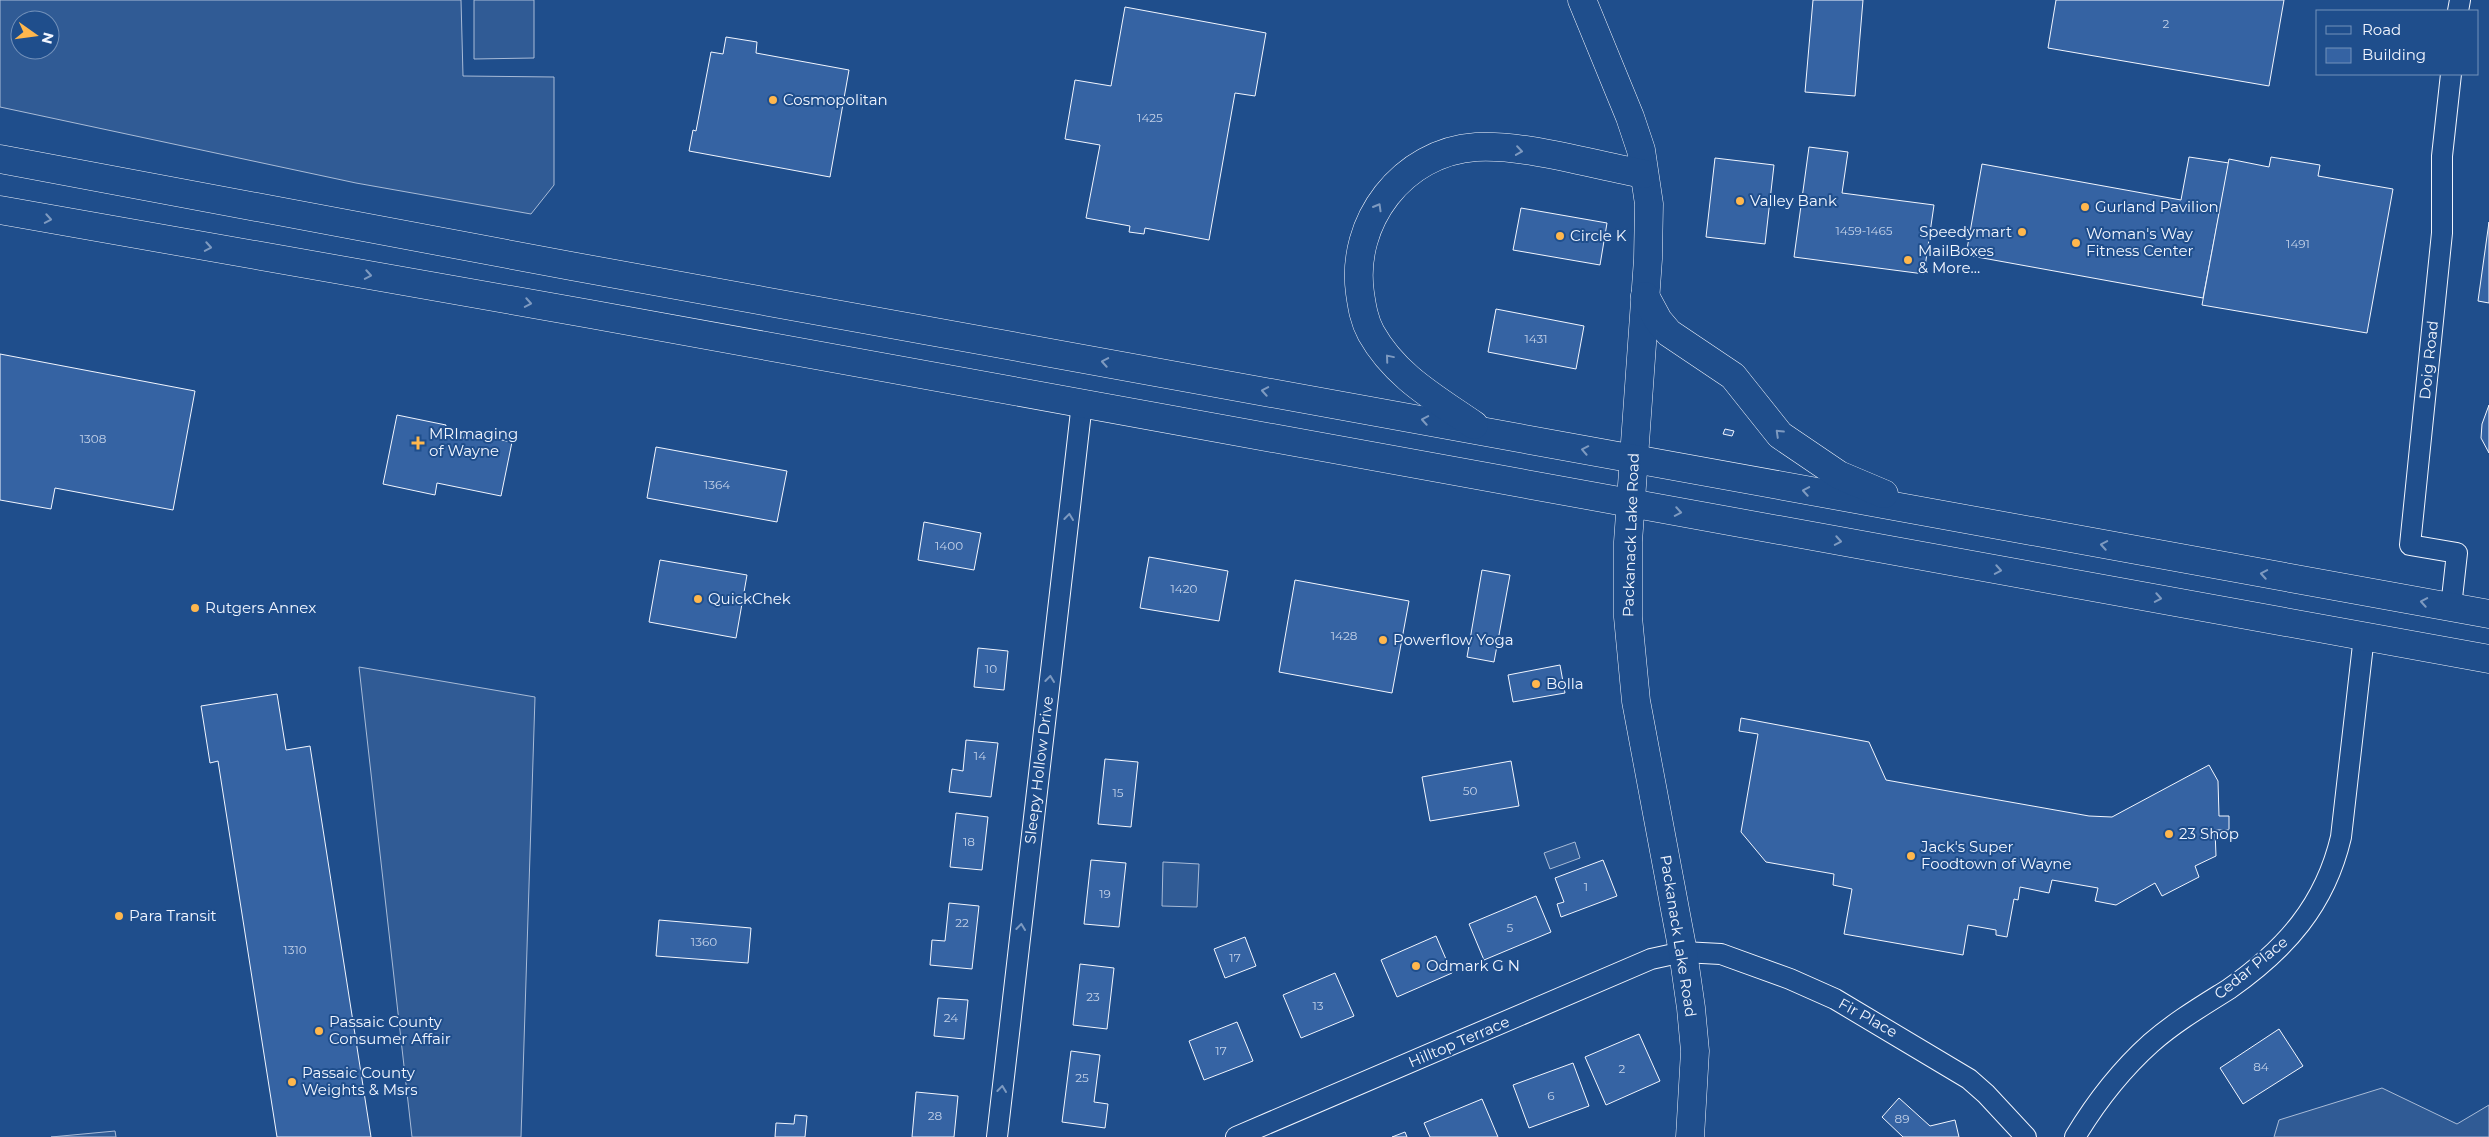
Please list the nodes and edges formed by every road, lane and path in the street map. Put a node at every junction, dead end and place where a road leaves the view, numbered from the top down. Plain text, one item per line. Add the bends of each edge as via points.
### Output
1 (1582, 0) edge
2 (2451, 75) edge
3 (0, 159) edge
4 (1644, 174) junction
5 (0, 210) edge
6 (1645, 296) junction
7 (1082, 403) junction
8 (1482, 430) junction
9 (1633, 459) junction
10 (1630, 503) junction
11 (1929, 513) junction
12 (2451, 607) junction
13 (2489, 614) edge
14 (2364, 636) junction
15 (2489, 659) edge
16 (1683, 952) junction
17 (997, 1137) edge
18 (1236, 1137) edge
19 (1690, 1137) edge
20 (2026, 1137) edge
21 (2075, 1137) edge

1 - 4 main road, Packanack Lake Road via 1630,118 1641,150
2 - 12 street, Doig Road via 2442,156 2442,233 2410,545 2457,553
8 -> 3 main road via 570,266
4 - 6 main road, Packanack Lake Road via 1649,234
8 -> 4 main road via 1406,378 1378,345 1362,313 1358,262 1364,236 1381,200 1422,163 1475,147 1516,150
5 -> 7 main road
6 - 9 main road, Packanack Lake Road
11 -> 6 main road via 1838,475 1780,435 1733,376 1669,333
7 - 10 main road
17 -> 7 street, Sleepy Hollow Drive
9 -> 8 main road
9 - 10 main road, Packanack Lake Road
11 -> 9 main road
10 -> 14 main road
10 - 16 main road, Packanack Lake Road via 1627,579 1636,701
12 -> 11 main road
12 - 13 main road
14 - 15 main road
14 - 21 street, Cedar Place via 2342,837 2322,894 2281,946 2151,1043 2117,1077
16 - 18 street, Hilltop Terrace via 1650,959
16 - 19 main road, Packanack Lake Road via 1695,1051
16 - 20 street, Fir Place via 1721,954 1835,999 1969,1079

